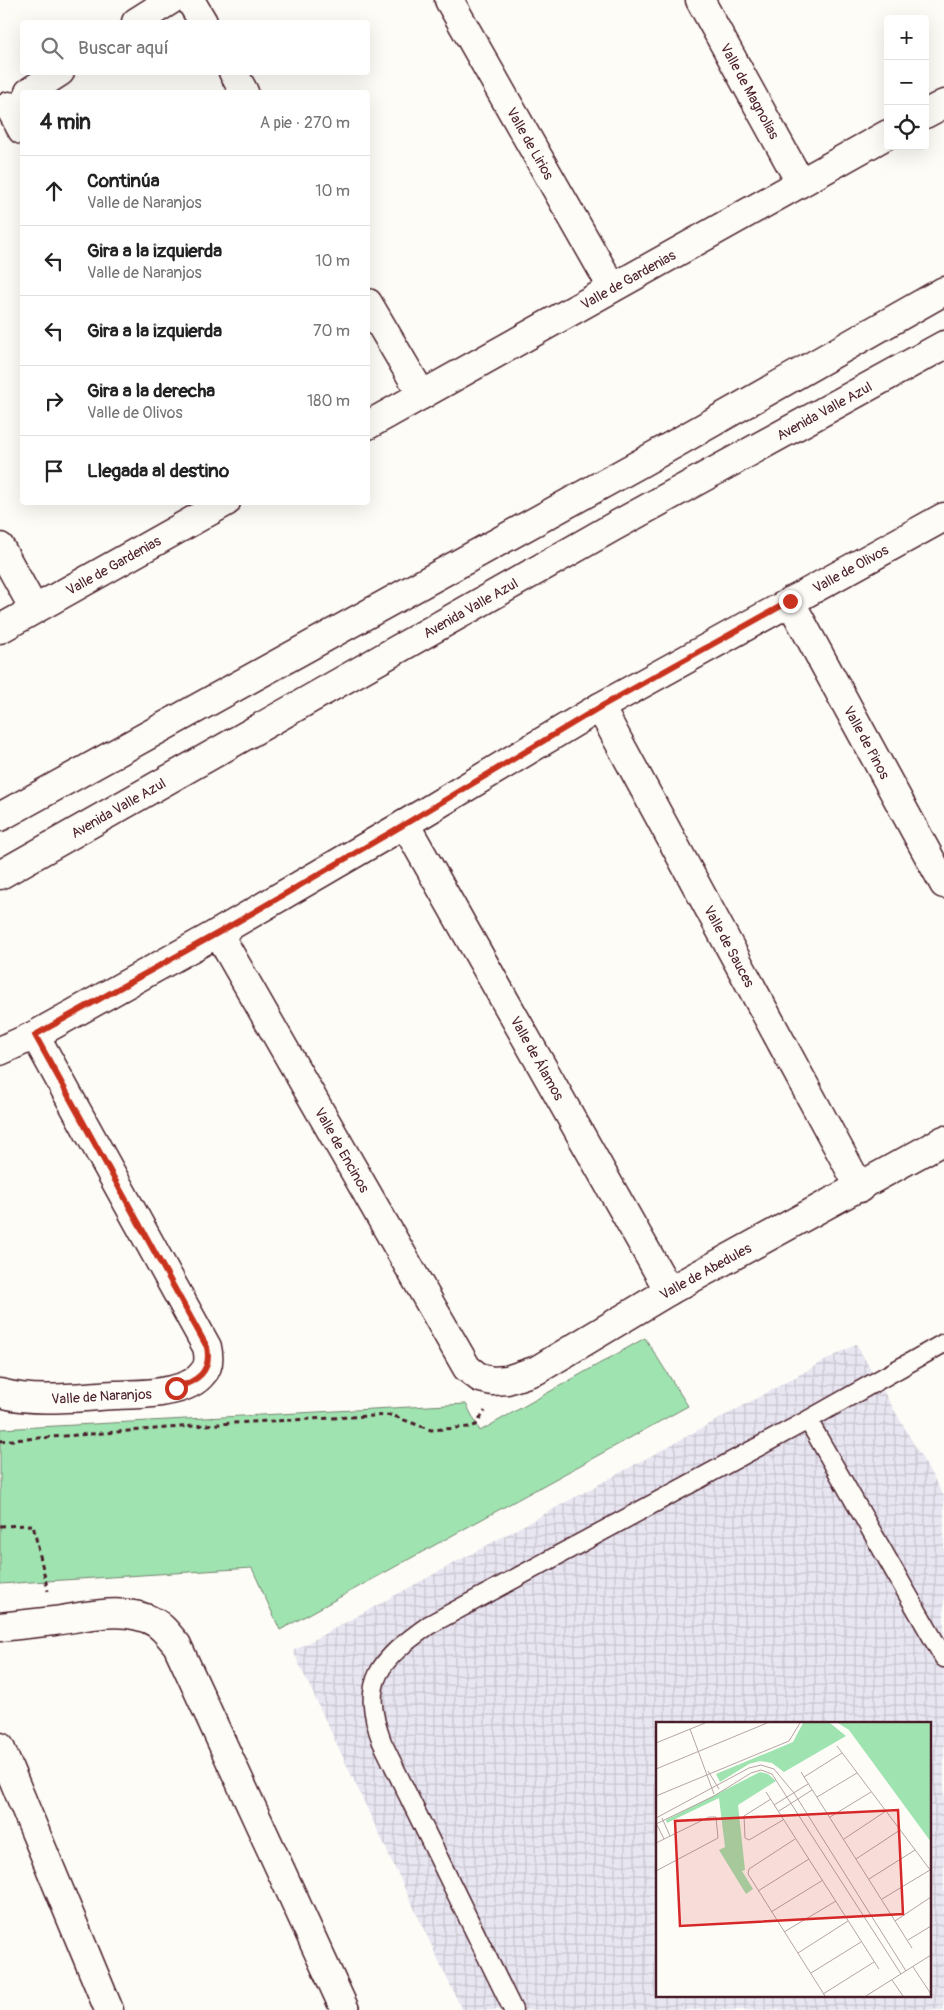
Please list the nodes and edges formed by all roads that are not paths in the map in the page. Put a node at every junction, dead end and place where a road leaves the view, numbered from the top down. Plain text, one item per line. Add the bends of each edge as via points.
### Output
1 (170, 0) edge
2 (190, 0) edge
3 (449, 0) edge
4 (700, 0) edge
5 (139, 20) edge
6 (202, 20) edge
7 (56, 75) edge
8 (235, 75) edge
9 (33, 90) edge
10 (243, 90) edge
11 (15, 102) edge
12 (944, 104) edge
13 (929, 112) edge
14 (20, 122) edge
15 (884, 136) edge
16 (800, 182) junction
17 (612, 287) junction
18 (944, 291) edge
19 (370, 306) edge
20 (944, 345) edge
21 (422, 395) junction
22 (370, 424) edge
23 (641, 463) junction
24 (591, 490) junction
25 (662, 501) junction
26 (221, 505) edge
27 (944, 517) edge
28 (613, 527) junction
29 (0, 547) edge
30 (790, 601) junction
31 (34, 609) junction
32 (0, 629) edge
33 (600, 707) junction
34 (0, 817) edge
35 (405, 824) junction
36 (0, 875) edge
37 (944, 884) edge
38 (218, 933) junction
39 (35, 1035) junction
40 (0, 1050) edge
41 (944, 1140) edge
42 (860, 1188) junction
43 (670, 1291) junction
44 (944, 1343) edge
45 (492, 1381) joint
46 (0, 1393) edge
47 (808, 1420) junction
48 (0, 1628) edge
49 (944, 1658) edge
50 (0, 1747) edge
51 (109, 2010) edge
52 (345, 2010) edge
53 (513, 2010) edge

1 - 5 street
2 - 6 street
3 - 17 street, Valle de Lirios
4 - 16 street, Valle de Magnolias
7 - 9 street
8 - 10 street
11 - 14 street
12 - 13 street
15 - 16 street, Valle de Gardenias
16 - 17 street, Valle de Gardenias
17 - 21 street, Valle de Gardenias
18 - 23 street
19 - 21 street
20 - 25 street, Avenida Valle Azul
21 - 22 street, Valle de Gardenias
23 - 24 street
23 - 25 street
24 - 28 street
24 - 34 street
25 - 28 street, Avenida Valle Azul
26 - 31 street, Valle de Gardenias
27 - 30 street, Valle de Olivos
28 - 36 street, Avenida Valle Azul
29 - 31 street
30 - 33 street, Valle de Olivos
30 - 37 street, Valle de Pinos
31 - 32 street, Valle de Gardenias
33 - 35 street, Valle de Olivos
33 - 42 street, Valle de Sauces
35 - 38 street, Valle de Olivos
35 - 43 street, Valle de Álamos
38 - 39 street, Valle de Olivos
38 - 45 street, Valle de Encinos via 467,1368 480,1378
39 - 40 street, Valle de Olivos
39 - 46 street, Valle de Naranjos via 207,1347 208,1365 204,1373 187,1385 164,1392 52,1399
41 - 42 street, Valle de Abedules
42 - 43 street, Valle de Abedules
43 - 45 street, Valle de Abedules via 537,1370 507,1380
44 - 47 lane
47 - 49 lane
47 - 53 lane via 429,1625 392,1654 381,1669 373,1686 372,1706 382,1742
48 - 52 street via 105,1614 132,1615 156,1623 167,1632 177,1645
50 - 51 street

